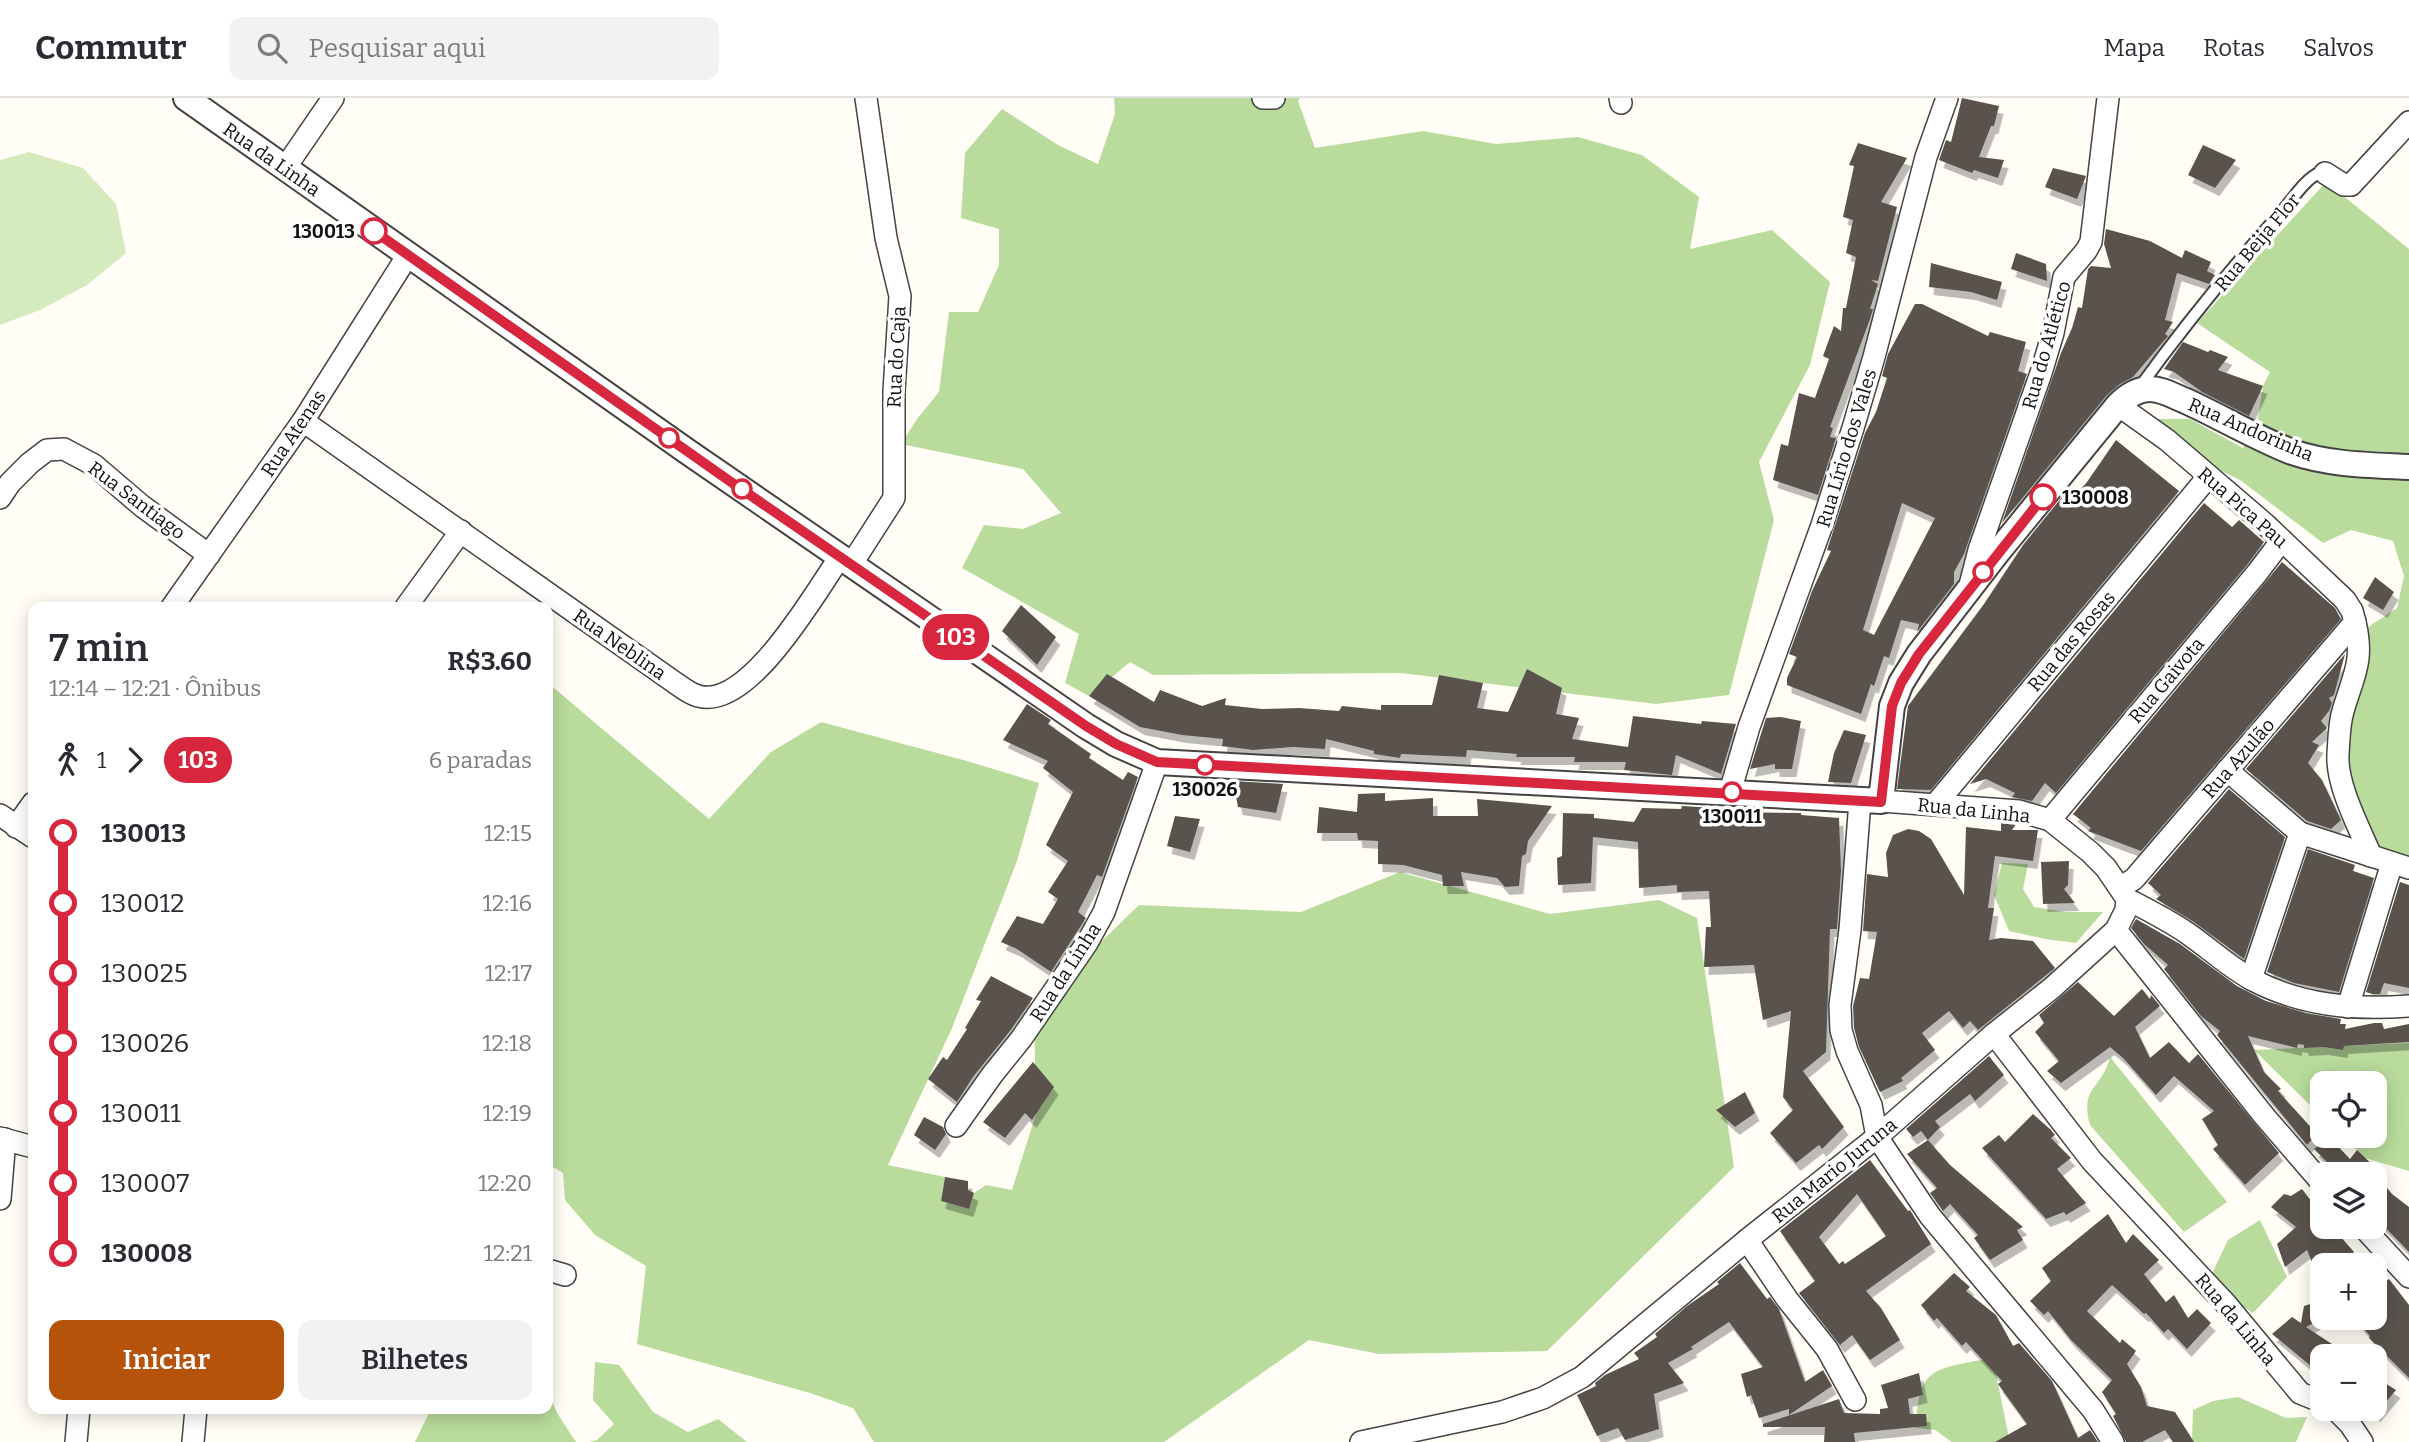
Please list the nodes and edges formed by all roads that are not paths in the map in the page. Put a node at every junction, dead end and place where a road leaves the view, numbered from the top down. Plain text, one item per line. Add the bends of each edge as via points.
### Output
1 (186, 98) edge
2 (333, 98) edge
3 (866, 98) edge
4 (1263, 98) edge
5 (1274, 98) edge
6 (1947, 98) edge
7 (2108, 98) edge
8 (2405, 136) edge
9 (285, 168) junction
10 (2325, 173) joint
11 (408, 255) junction
12 (2127, 398) junction
13 (303, 421) junction
14 (2409, 467) edge
15 (2208, 477) junction
16 (0, 498) edge
17 (461, 531) junction
18 (2282, 540) junction
19 (209, 555) junction
20 (846, 561) junction
21 (1968, 593) junction
22 (176, 602) edge
23 (410, 602) edge
24 (2348, 629) junction
25 (1157, 762) junction
26 (2227, 770) junction
27 (1730, 792) junction
28 (1871, 801) junction
29 (1935, 805) junction
30 (28, 810) edge
31 (2050, 820) junction
32 (17, 826) edge
33 (2300, 833) junction
34 (2371, 856) junction
35 (2401, 865) edge
36 (2127, 888) junction
37 (2116, 930) junction
38 (2252, 979) junction
39 (2409, 1006) edge
40 (2348, 1007) junction
41 (1994, 1034) junction
42 (956, 1126) dead end
43 (3, 1138) edge
44 (1877, 1138) junction
45 (28, 1146) edge
46 (2310, 1169) edge
47 (0, 1199) edge
48 (2374, 1239) edge
49 (1747, 1240) junction
50 (2409, 1277) edge
51 (2310, 1397) edge
52 (1855, 1400) dead end
53 (79, 1414) edge
54 (196, 1414) edge
55 (2347, 1421) edge
56 (76, 1442) edge
57 (193, 1442) edge
58 (1361, 1442) edge
59 (2113, 1442) edge
60 (2362, 1442) edge

1 - 9 street, Rua da Linha
2 - 9 street
3 - 20 street, Rua do Caja via 886,238 900,296 894,498
4 - 5 street
6 - 27 street, Rua Lírio dos Vales via 1926,157 1853,428
7 - 21 street, Rua do Atlético via 2091,242 2064,276 2053,333
8 - 10 street, Rua Beija Flor via 2351,185
9 - 11 street, Rua da Linha
10 - 12 lane, Rua Beija Flor via 2312,177 2274,220
11 - 13 street, Rua Atenas
11 - 20 street, Rua da Linha
12 - 14 street, Rua Andorinha via 2152,389 2165,392 2292,452 2333,463
12 - 15 street, Rua Pica Pau
12 - 21 street
13 - 17 street, Rua Neblina
13 - 19 street, Rua Atenas
15 - 18 street, Rua Pica Pau
15 - 29 street, Rua das Rosas
16 - 19 street, Rua Santiago via 30,463 47,450 64,449 94,466
17 - 20 street, Rua Neblina via 699,697 719,695 748,679 776,651
17 - 23 street
18 - 24 street, Rua Pica Pau via 2345,600 2352,611
18 - 31 street, Rua Gaivota
19 - 22 street, Rua Atenas
20 - 25 street, Rua da Linha via 1086,726
21 - 28 street via 1901,683
24 - 26 street, Rua Azulão
24 - 34 street, Rua Pica Pau via 2360,643 2359,656 2342,713 2338,757
25 - 27 street, Rua da Linha
25 - 42 street, Rua da Linha via 1104,912 1087,943
26 - 33 street
26 - 36 street, Rua Azulão
27 - 28 street, Rua da Linha
28 - 29 street, Rua da Linha
28 - 44 street via 1850,930 1840,1030 1871,1105
29 - 31 street, Rua da Linha via 2019,811
30 - 32 street
31 - 36 street, Rua da Linha
33 - 34 street
33 - 38 street
34 - 35 street
35 - 40 street
36 - 37 street via 2126,910
36 - 38 street, Rua da Linha
37 - 41 street, Rua Mario Juruna
37 - 46 street
38 - 40 street, Rua da Linha via 2302,1000
39 - 40 street, Rua da Linha
41 - 44 street, Rua Mario Juruna
41 - 51 street, Rua da Linha via 2092,1161 2226,1304 2284,1376
43 - 45 street
43 - 47 street
44 - 49 street, Rua Mario Juruna
44 - 59 street via 1930,1216 2093,1410
48 - 50 street
49 - 52 street via 1827,1349
49 - 58 street, Rua Mario Juruna via 1583,1377 1543,1398 1502,1412
53 - 56 street
54 - 57 street
55 - 60 street

